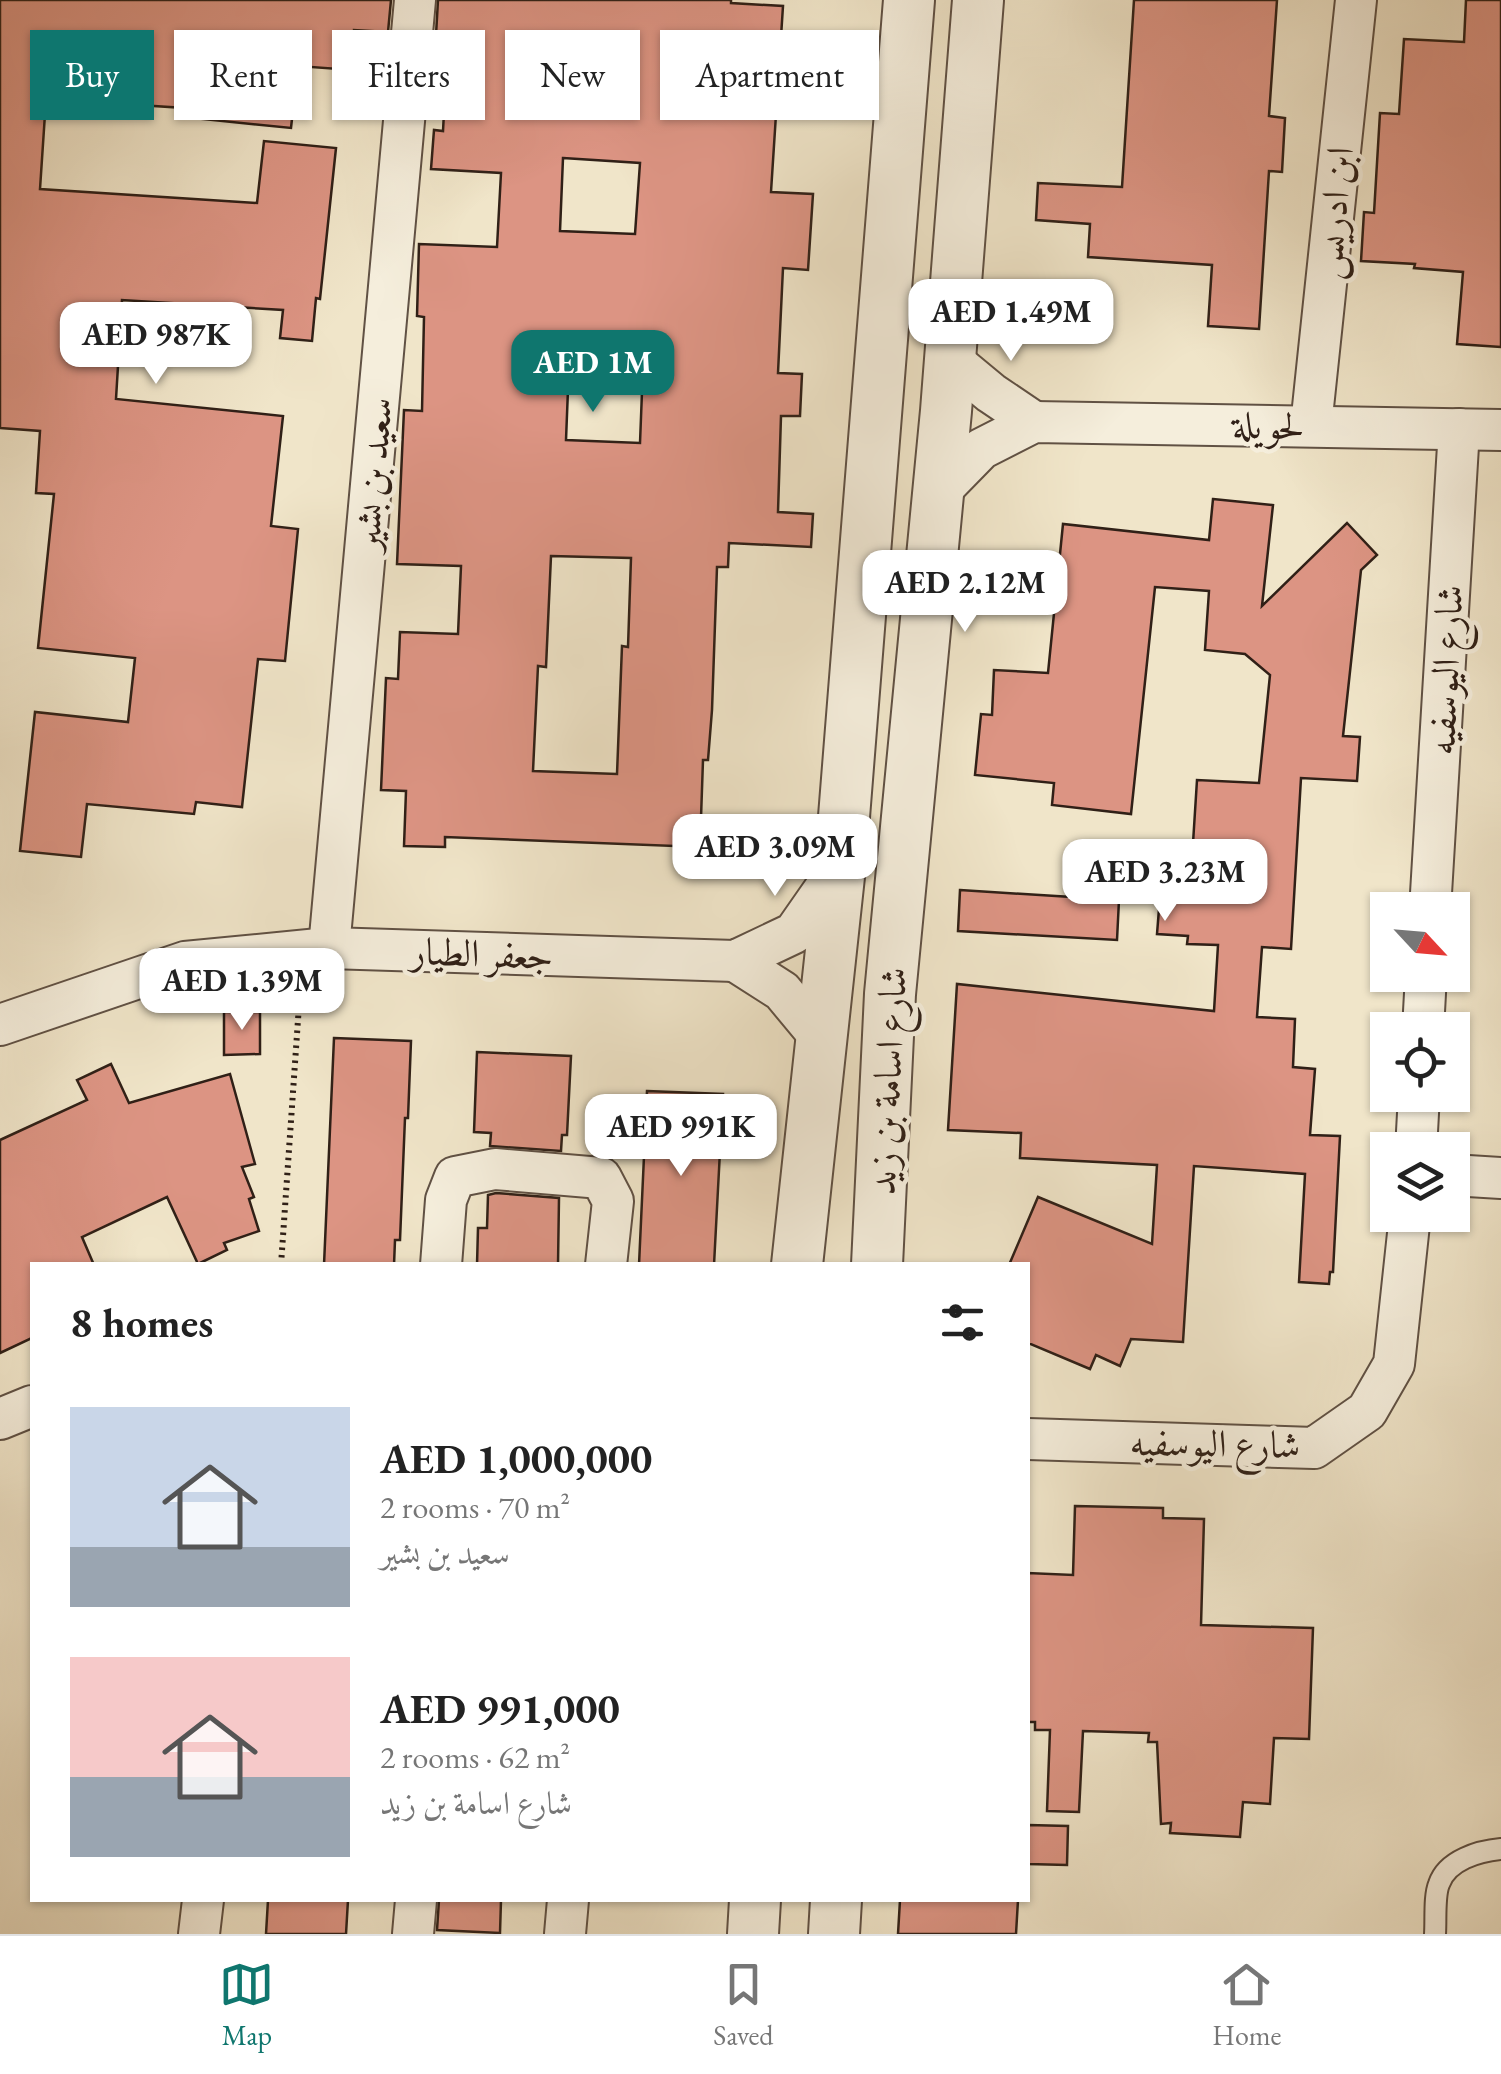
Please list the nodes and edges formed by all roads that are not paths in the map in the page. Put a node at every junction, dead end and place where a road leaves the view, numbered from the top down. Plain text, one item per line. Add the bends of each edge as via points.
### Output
1 (415, 0) edge
2 (909, 0) edge
3 (978, 0) edge
4 (1356, 0) edge
5 (950, 359) junction
6 (1034, 422) junction
7 (1312, 426) junction
8 (1459, 429) junction
9 (1501, 430) edge
10 (938, 493) junction
11 (840, 867) junction
12 (1431, 892) edge
13 (316, 949) junction
14 (734, 962) junction
15 (0, 1025) edge
16 (821, 1038) junction
17 (1470, 1176) edge
18 (1501, 1178) edge
19 (1408, 1232) edge
20 (441, 1262) edge
21 (606, 1262) edge
22 (797, 1262) edge
23 (876, 1262) edge
24 (30, 1407) edge
25 (0, 1419) edge
26 (1030, 1439) edge
27 (1501, 1848) edge
28 (203, 1902) edge
29 (416, 1902) edge
30 (568, 1902) edge
31 (755, 1902) edge
32 (836, 1902) edge
33 (199, 1934) edge
34 (413, 1934) edge
35 (565, 1934) edge
36 (753, 1934) edge
37 (834, 1934) edge
38 (1435, 1934) edge

1 - 13 street, سعيد بن بشير
2 - 11 street, شارع اسامة بن زيد
3 - 5 street, شارع اسامة بن زيد
4 - 7 street, ابن ادريس
5 - 6 street
5 - 10 street, شارع اسامة بن زيد
6 - 7 street, لحويلة
6 - 10 street, لحويلة via 982,449
7 - 8 street, لحويلة
8 - 9 street, لحويلة
8 - 12 street, شارع اليوسفيه
10 - 23 street, شارع اسامة بن زيد via 890,994
11 - 14 street, جعفر الطيار via 794,932
11 - 16 street, شارع اسامة بن زيد
13 - 14 street, جعفر الطيار
13 - 15 street, جعفر الطيار via 185,962
14 - 16 street, جعفر الطيار via 782,991
16 - 22 street, شارع اسامة بن زيد
17 - 18 street
19 - 26 street, شارع اليوسفيه via 1394,1364 1367,1412 1314,1448
20 - 21 street via 446,1200 455,1177 494,1168 601,1178 613,1201
24 - 25 street
27 - 38 lane via 1458,1861 1439,1882
28 - 33 street
29 - 34 street
30 - 35 street
31 - 36 street
32 - 37 street

